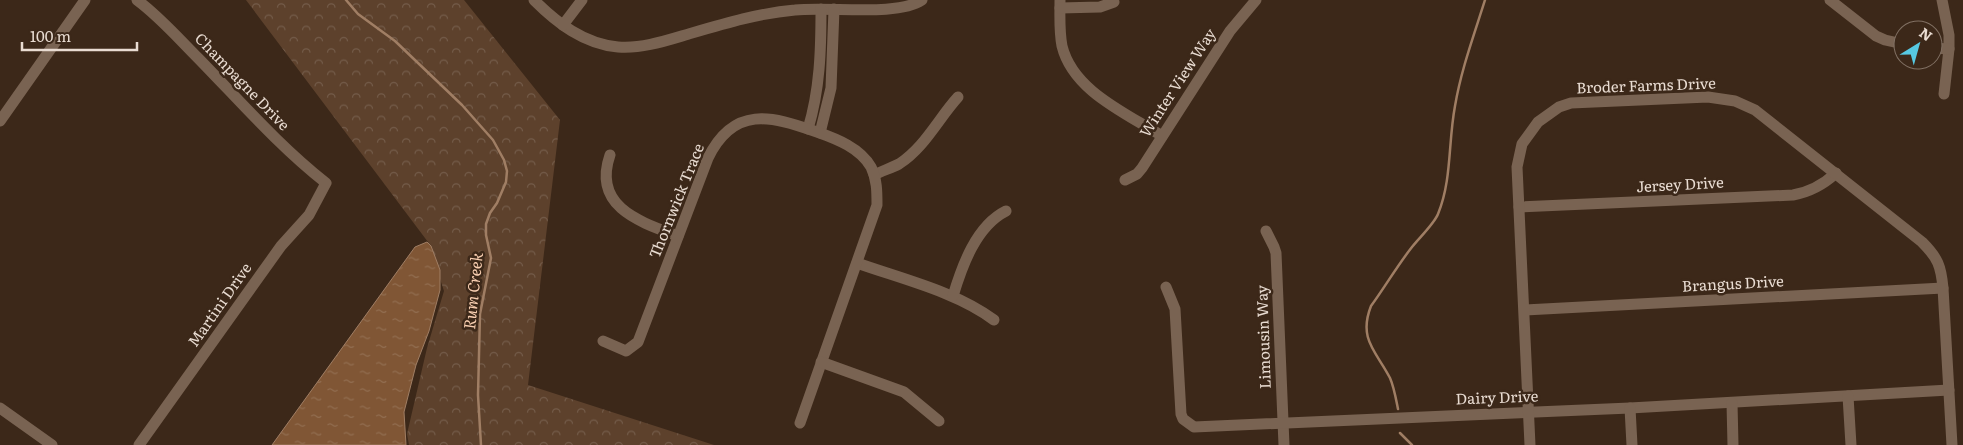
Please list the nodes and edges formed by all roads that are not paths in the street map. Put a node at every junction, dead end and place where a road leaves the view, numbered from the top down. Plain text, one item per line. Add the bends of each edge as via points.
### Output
1 (85, 0) edge
2 (137, 0) edge
3 (534, 0) edge
4 (582, 0) edge
5 (922, 0) edge
6 (1256, 0) edge
7 (1830, 0) edge
8 (1942, 0) edge
9 (1114, 2) dead end
10 (1060, 4) edge
11 (822, 9) junction
12 (834, 9) junction
13 (563, 25) junction
14 (1893, 42) edge
15 (1943, 49) edge
16 (1949, 49) junction
17 (832, 71) junction
18 (820, 72) junction
19 (1944, 94) dead end
20 (958, 97) dead end
21 (0, 121) edge
22 (808, 129) junction
23 (820, 133) junction
24 (1162, 136) junction
25 (610, 155) dead end
26 (1836, 173) junction
27 (874, 174) junction
28 (1125, 180) dead end
29 (326, 183) joint
30 (1519, 207) junction
31 (1006, 211) dead end
32 (1266, 231) dead end
33 (678, 236) junction
34 (857, 262) junction
35 (1166, 287) dead end
36 (1943, 288) junction
37 (953, 296) junction
38 (1524, 310) junction
39 (994, 320) dead end
40 (603, 341) dead end
41 (822, 362) junction
42 (1949, 390) junction
43 (1848, 396) junction
44 (1732, 403) junction
45 (0, 408) edge
46 (1630, 408) junction
47 (1529, 412) junction
48 (939, 421) dead end
49 (1283, 422) junction
50 (800, 423) dead end
51 (52, 445) edge
52 (139, 445) edge
53 (1284, 445) edge
54 (1530, 445) edge
55 (1632, 445) edge
56 (1734, 445) edge
57 (1851, 445) edge
58 (1952, 445) edge

1 - 21 street
2 - 29 street, Champagne Drive via 168,27 250,114
3 - 13 street
4 - 13 street
5 - 12 street via 895,9
6 - 24 street, Winter View Way via 1230,31
7 - 14 street via 1876,36
8 - 16 street
9 - 10 street via 1100,7
10 - 24 street via 1063,47 1077,77 1093,92
11 - 12 street
11 - 13 street via 764,14 632,47 594,42
11 - 18 street
12 - 17 street
15 - 16 street
16 - 19 street
17 - 18 street
17 - 23 street
18 - 22 street
20 - 27 street via 907,158
22 - 23 street, Thornwick Trace
22 - 33 street, Thornwick Trace via 778,119 759,118 748,120 725,133 708,158
23 - 27 street, Thornwick Trace via 856,151
24 - 28 street, Winter View Way via 1137,174
25 - 33 street via 608,182 618,204 636,219
26 - 30 street, Jersey Drive via 1824,184 1793,195
26 - 30 street, Broder Farms Drive via 1755,110 1735,101 1708,97 1571,103 1548,113 1522,144 1517,167
26 - 36 street, Broder Farms Drive via 1922,242 1935,256 1941,269
27 - 34 street via 876,210
29 - 52 street, Martini Drive via 309,215 281,246
30 - 38 street, Broder Farms Drive
31 - 37 street via 980,234
32 - 49 street, Limousin Way via 1276,253
33 - 40 street, Thornwick Trace via 638,342 626,351
34 - 37 street
34 - 41 street
35 - 49 street, Dairy Drive via 1175,309 1183,419 1194,426
36 - 38 street, Brangus Drive
36 - 42 street, Broder Farms Drive
37 - 39 street
38 - 47 street, Broder Farms Drive
41 - 48 street via 904,392
41 - 50 street
42 - 43 street, Dairy Drive
42 - 58 street, Broder Farms Drive
43 - 44 street, Dairy Drive
43 - 57 street
44 - 46 street, Dairy Drive
44 - 56 street
45 - 51 street
46 - 47 street, Dairy Drive
46 - 55 street
47 - 49 street, Dairy Drive
47 - 54 street, Broder Farms Drive
49 - 53 street, Limousin Way

